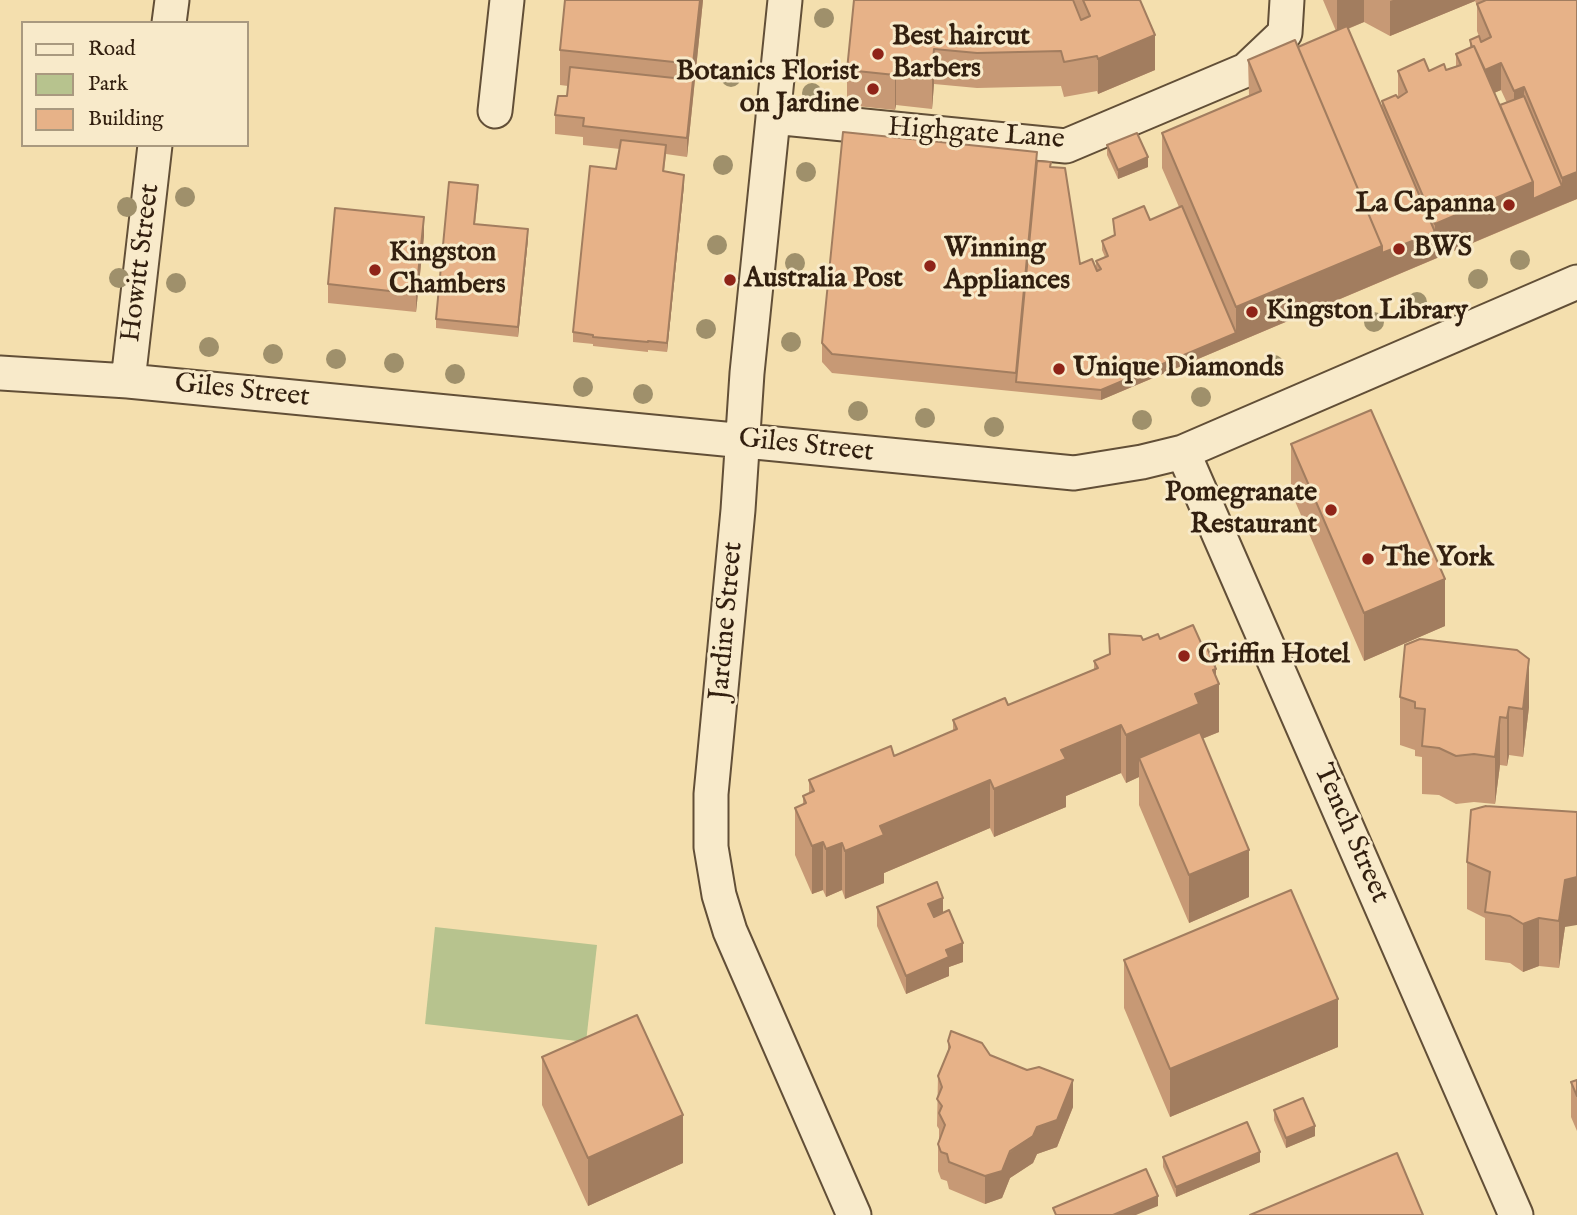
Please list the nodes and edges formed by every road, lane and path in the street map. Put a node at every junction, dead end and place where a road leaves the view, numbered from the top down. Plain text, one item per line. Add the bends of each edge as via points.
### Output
1 (172, 0) edge
2 (507, 0) edge
3 (785, 0) edge
4 (1287, 0) edge
5 (169, 21) edge
6 (495, 111) dead end
7 (773, 117) junction
8 (155, 147) edge
9 (1577, 282) edge
10 (0, 373) edge
11 (128, 381) junction
12 (742, 440) junction
13 (1183, 452) junction
14 (854, 1215) edge
15 (1516, 1215) edge

1 - 5 street
2 - 6 street
3 - 7 street, Jardine Street
4 - 7 street, Highgate Lane via 1285,33 1245,70 1066,146
7 - 12 street, Jardine Street
8 - 11 street, Howitt Street
9 - 13 street, Giles Street
10 - 11 street, Giles Street
11 - 12 street, Giles Street
12 - 13 street, Giles Street via 1074,473
12 - 14 street, Jardine Street via 711,794 711,847 730,931
13 - 15 street, Tench Street

